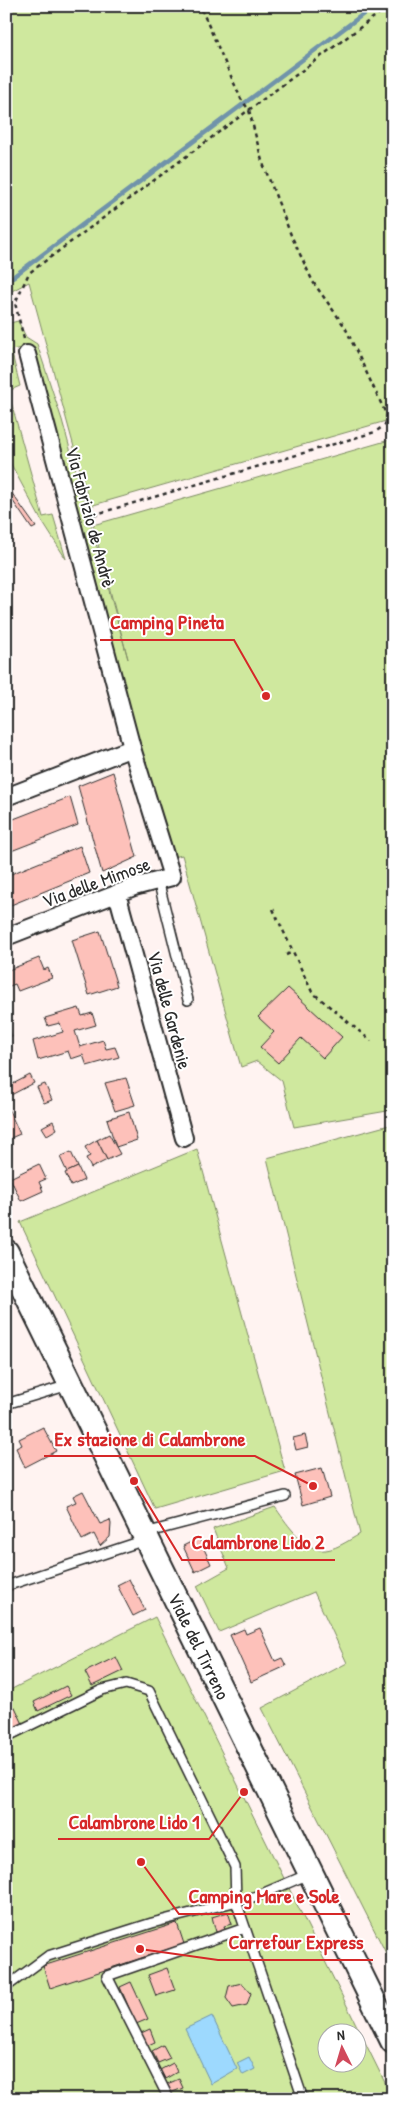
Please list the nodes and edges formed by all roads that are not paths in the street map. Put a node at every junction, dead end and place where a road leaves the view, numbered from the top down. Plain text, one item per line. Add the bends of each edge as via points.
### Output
1 (27, 354) road end
2 (132, 748) junction
3 (6, 797) edge
4 (165, 879) junction
5 (117, 894) junction
6 (6, 937) edge
7 (188, 1000) dead end
8 (184, 1138) dead end
9 (6, 1252) edge
10 (71, 1384) junction
11 (6, 1404) edge
12 (285, 1496) dead end
13 (146, 1536) junction
14 (6, 1586) edge
15 (6, 1738) edge
16 (312, 1873) junction
17 (236, 1901) junction
18 (245, 1928) junction
19 (6, 1987) edge
20 (393, 2040) edge
21 (170, 2099) edge
22 (303, 2099) edge

1 - 2 street, Via Fabrizio de Andrè
2 - 3 street
2 - 4 street, Via Fabrizio de Andrè
4 - 5 street, Via delle Mimose
4 - 7 lane
5 - 6 street, Via delle Mimose
5 - 8 street, Via delle Gardenie
9 - 10 main road, Viale del Tirreno
10 - 11 lane
10 - 13 main road, Viale del Tirreno
12 - 13 lane
13 - 14 lane
13 - 16 main road, Viale del Tirreno
15 - 17 lane via 102,1690 126,1684 149,1691 235,1867
16 - 17 lane via 258,1896
16 - 20 main road, Viale del Tirreno
17 - 18 lane
17 - 19 lane via 48,1956
18 - 21 lane via 107,1976
18 - 22 lane

